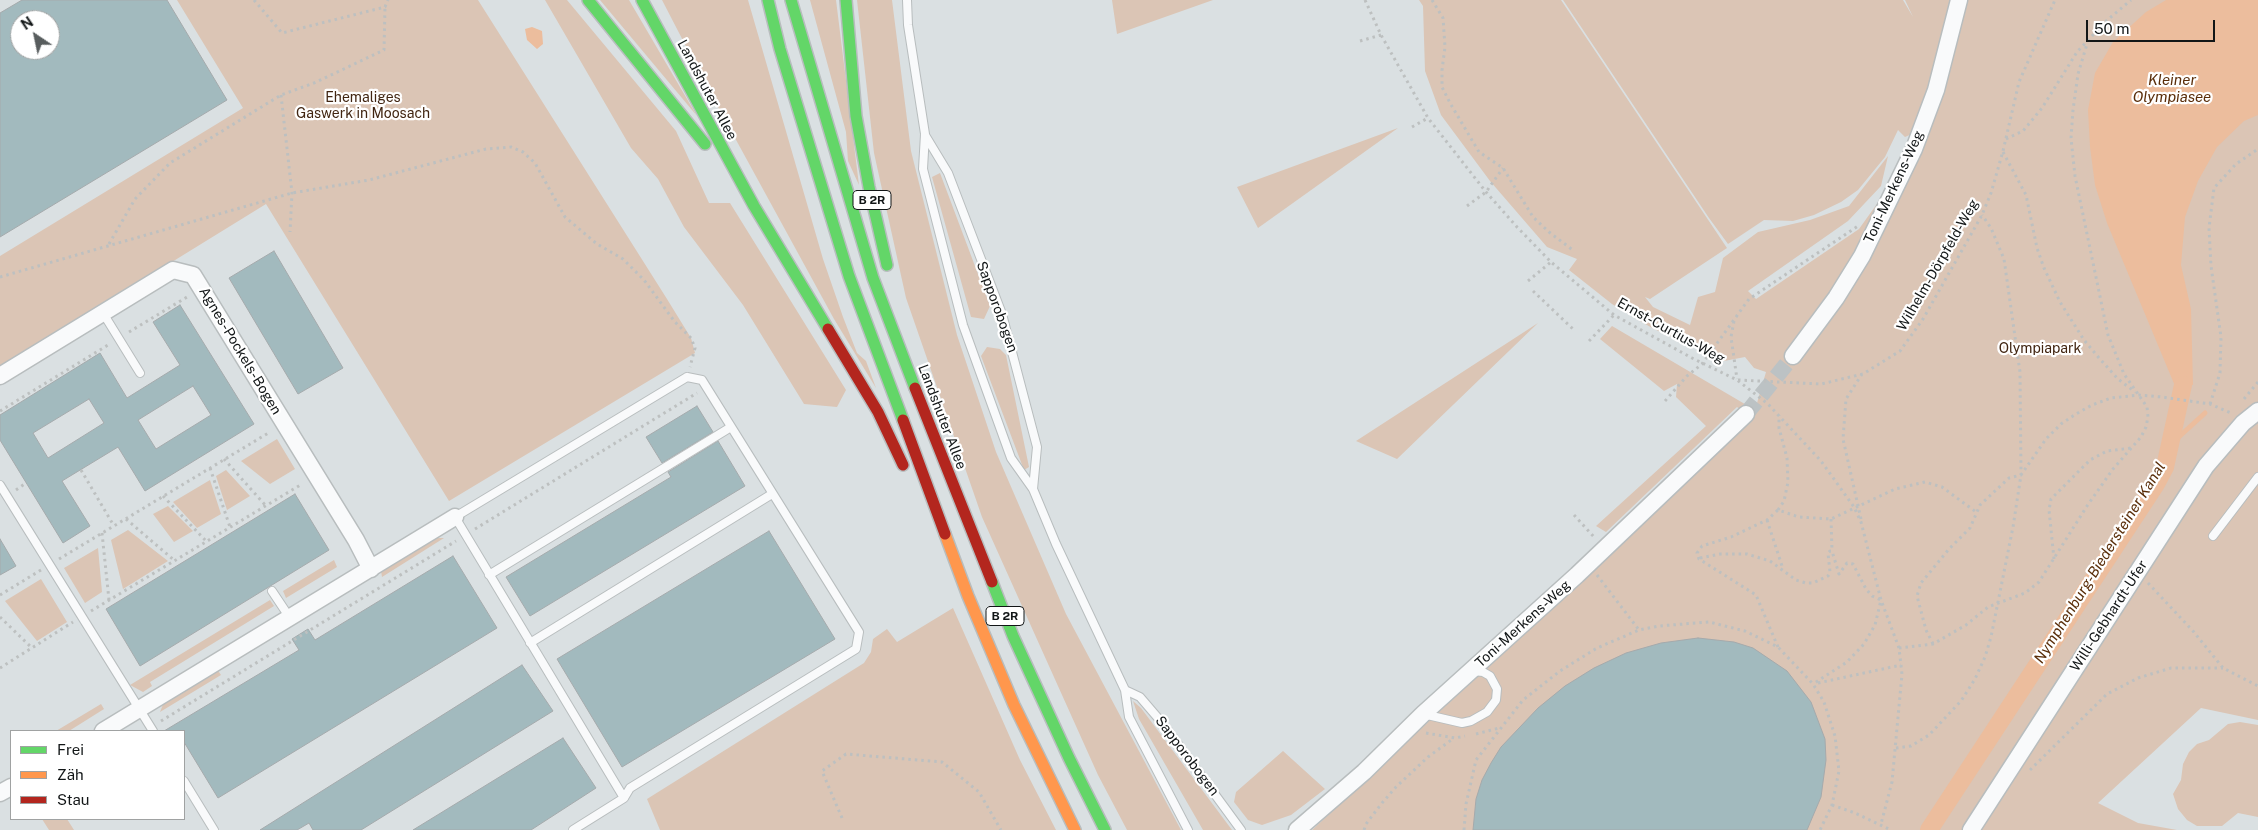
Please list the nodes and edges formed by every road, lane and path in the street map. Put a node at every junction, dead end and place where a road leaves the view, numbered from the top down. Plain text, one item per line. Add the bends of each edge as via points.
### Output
1 (254, 0) edge
2 (388, 0) edge
3 (588, 0) edge
4 (642, 0) edge
5 (768, 0) edge
6 (791, 0) edge
7 (846, 0) edge
8 (907, 0) edge
9 (1365, 0) edge
10 (1432, 0) edge
11 (1959, 0) edge
12 (2055, 0) edge
13 (2132, 0) edge
14 (386, 7) junction
15 (1381, 35) junction
16 (1360, 41) dead end
17 (2087, 44) junction
18 (281, 95) junction
19 (1428, 118) junction
20 (1412, 127) dead end
21 (924, 134) junction
22 (2005, 140) junction
23 (2258, 149) edge
24 (2003, 151) junction
25 (1503, 168) junction
26 (1486, 192) junction
27 (292, 193) junction
28 (754, 206) junction
29 (1466, 206) dead end
30 (1982, 214) junction
31 (1863, 222) dead end
32 (290, 232) dead end
33 (109, 244) junction
34 (1574, 251) dead end
35 (1551, 262) junction
36 (889, 275) dead end
37 (0, 277) edge
38 (1528, 281) dead end
39 (1533, 291) dead end
40 (192, 294) dead end
41 (896, 303) dead end
42 (103, 313) junction
43 (1614, 314) junction
44 (1735, 318) junction
45 (1573, 329) dead end
46 (119, 338) junction
47 (1589, 341) dead end
48 (1793, 356) tunnel mouth
49 (1702, 364) junction
50 (140, 373) dead end
51 (1862, 374) junction
52 (0, 376) edge
53 (687, 377) junction
54 (1737, 380) junction
55 (2258, 382) edge
56 (706, 388) junction
57 (2139, 395) junction
58 (918, 396) junction
59 (2243, 401) dead end
60 (1665, 402) dead end
61 (2210, 404) junction
62 (0, 410) edge
63 (2258, 411) edge
64 (1746, 414) tunnel mouth
65 (1779, 415) junction
66 (2242, 423) junction
67 (283, 424) junction
68 (731, 427) junction
69 (2131, 448) junction
70 (224, 459) junction
71 (210, 468) junction
72 (81, 470) dead end
73 (908, 474) dead end
74 (2021, 475) junction
75 (316, 476) junction
76 (2258, 478) edge
77 (0, 485) edge
78 (1033, 489) junction
79 (916, 491) dead end
80 (772, 494) junction
81 (163, 496) junction
82 (1858, 504) junction
83 (266, 506) junction
84 (1854, 507) junction
85 (1778, 510) junction
86 (1976, 512) junction
87 (1574, 515) dead end
88 (455, 517) junction
89 (126, 519) junction
90 (1831, 519) junction
91 (1767, 520) junction
92 (1861, 522) junction
93 (114, 526) junction
94 (230, 528) junction
95 (102, 533) junction
96 (466, 535) junction
97 (2213, 536) dead end
98 (207, 542) junction
99 (1604, 548) junction
100 (1832, 551) junction
101 (1699, 558) junction
102 (2054, 560) junction
103 (175, 561) junction
104 (1589, 564) junction
105 (49, 565) junction
106 (371, 569) junction
107 (1783, 570) junction
108 (2137, 572) junction
109 (489, 575) junction
110 (272, 591) dead end
111 (0, 594) edge
112 (968, 596) junction
113 (109, 600) junction
114 (1882, 600) junction
115 (1998, 604) junction
116 (0, 617) edge
117 (82, 617) junction
118 (290, 618) junction
119 (1640, 630) junction
120 (530, 643) junction
121 (1934, 644) junction
122 (1778, 647) junction
123 (32, 648) junction
124 (1899, 648) junction
125 (1901, 665) junction
126 (0, 668) edge
127 (2223, 668) junction
128 (1471, 671) junction
129 (1813, 684) junction
130 (2258, 686) edge
131 (1125, 690) junction
132 (139, 709) junction
133 (1423, 714) junction
134 (1499, 728) junction
135 (152, 729) edge
136 (104, 730) edge
137 (1418, 734) dead end
138 (1455, 738) junction
139 (1896, 748) junction
140 (2029, 772) dead end
141 (185, 783) edge
142 (624, 798) junction
143 (1832, 805) junction
144 (842, 818) dead end
145 (1881, 824) junction
146 (214, 830) edge
147 (573, 830) edge
148 (1001, 830) edge
149 (1075, 830) edge
150 (1106, 830) edge
151 (1188, 830) edge
152 (1241, 830) edge
153 (1297, 830) edge
154 (1364, 830) edge
155 (1464, 830) edge
156 (1820, 830) edge
157 (1892, 830) edge
158 (1971, 830) edge

1 - 14 path via 282,33
2 - 14 path
3 - 28 highway
4 - 28 highway, Landshuter Allee
5 - 112 highway via 849,276
6 - 58 highway, Landshuter Allee via 873,278
7 - 36 highway, B 2R via 856,116
8 - 21 lane, Sapporobogen
9 - 15 path, Ernst-Curtius-Weg
10 - 25 path via 1443,18 1446,46 1442,87 1480,152
11 - 48 street, Toni-Merkens-Weg via 1936,90 1899,182 1862,256
12 - 22 path, Wilhelm-Dörpfeld-Weg via 2019,82
13 - 17 path via 2105,22
14 - 18 path via 384,50
15 - 16 path
15 - 19 path, Ernst-Curtius-Weg
17 - 22 path via 2077,52 2042,108 2023,131
17 - 57 path via 2078,74 2073,110 2071,138 2075,176 2108,335 2124,374
18 - 27 path
18 - 33 path via 170,163 135,198
19 - 20 path
19 - 26 path, Ernst-Curtius-Weg
21 - 78 lane, Sapporobogen via 923,169 964,325 1011,458
21 - 78 lane, Sapporobogen via 948,173 1002,314 1038,446
22 - 24 path, Wilhelm-Dörpfeld-Weg
23 - 61 path via 2236,164 2214,188 2209,228 2221,337 2220,373
24 - 30 path, Wilhelm-Dörpfeld-Weg
24 - 57 path via 2026,195 2040,255 2060,302 2099,358
25 - 26 path
25 - 34 path via 1533,217
26 - 29 path
26 - 35 path, Ernst-Curtius-Weg
27 - 32 path
27 - 33 path
27 - 53 path via 369,180 486,149 511,146 536,163 565,218 623,259 691,338 696,348
28 - 73 highway, Landshuter Allee via 878,412
30 - 51 path, Wilhelm-Dörpfeld-Weg via 1922,320 1900,351
30 - 74 path via 2004,259 2020,372
31 - 44 path via 1749,299
33 - 37 path
35 - 38 path
35 - 43 path, Ernst-Curtius-Weg
39 - 45 path
40 - 46 path
41 - 58 highway, B 2R
42 - 46 lane
42 - 52 street, Agnes-Pockels-Bogen
42 - 67 street, Agnes-Pockels-Bogen via 173,270 193,274
43 - 47 path
43 - 49 path, Ernst-Curtius-Weg
44 - 49 path
44 - 54 path via 1731,337
46 - 50 lane
46 - 62 path
49 - 54 path, Ernst-Curtius-Weg
49 - 60 path
51 - 54 path, Wilhelm-Dörpfeld-Weg via 1821,384
51 - 82 path via 1846,399 1843,439
53 - 56 lane via 702,380
53 - 88 lane
54 - 65 path, Ernst-Curtius-Weg
55 - 59 path
56 - 68 lane
56 - 96 path
57 - 61 path
57 - 69 path via 2147,407 2148,417 2141,437
57 - 74 path via 2111,398 2092,405 2061,424 2046,439
58 - 150 highway, Landshuter Allee / B 2R via 1013,636
61 - 66 path via 2233,413
63 - 66 street, Willi-Gebhardt-Ufer
64 - 99 street, Toni-Merkens-Weg
65 - 84 path, Ernst-Curtius-Weg via 1821,461
65 - 85 path via 1788,482 1784,501
66 - 108 street, Willi-Gebhardt-Ufer via 2206,466
67 - 70 path
67 - 75 street, Agnes-Pockels-Bogen
68 - 80 lane
68 - 109 lane
69 - 102 path via 2087,506
69 - 102 path via 2107,451 2090,460 2051,499 2049,510
70 - 71 path
70 - 83 path
71 - 81 path
71 - 94 path
72 - 93 path
74 - 86 path via 2008,478
74 - 115 path
75 - 83 path
75 - 106 street, Agnes-Pockels-Bogen
76 - 97 lane
77 - 105 lane
78 - 131 lane, Sapporobogen
79 - 112 highway, B 2R
80 - 120 lane
80 - 142 lane via 859,632 856,650 630,788
81 - 89 path
81 - 98 path
82 - 84 path
82 - 86 path via 1895,489 1925,482 1942,487
82 - 92 path
83 - 94 path
84 - 90 path
84 - 92 path, Ernst-Curtius-Weg
85 - 90 path
85 - 91 path
86 - 121 path via 1970,528 1918,589 1926,630
87 - 99 path
88 - 96 lane
88 - 106 street
89 - 93 path
89 - 103 path
90 - 100 path
91 - 101 path via 1702,546 1697,553
91 - 107 path
92 - 114 path, Ernst-Curtius-Weg
93 - 95 path
94 - 98 path
95 - 105 path
95 - 113 path
96 - 109 lane
96 - 135 path
98 - 103 path
99 - 104 street, Toni-Merkens-Weg
100 - 107 path via 1828,553 1828,576 1813,583 1796,580
100 - 114 path via 1839,574 1847,563 1853,564 1866,590
101 - 107 path via 1747,554 1770,561
101 - 122 path via 1756,595
102 - 115 path via 2039,582
103 - 113 path
104 - 119 path
104 - 128 street, Toni-Merkens-Weg
105 - 111 path
105 - 117 lane
106 - 118 street
108 - 127 path
108 - 158 street, Willi-Gebhardt-Ufer
109 - 120 lane
110 - 118 lane
112 - 149 highway, B 2R via 1014,705
113 - 117 path
114 - 124 path, Ernst-Curtius-Weg
114 - 129 path via 1875,626 1864,644 1847,662
115 - 121 path via 1988,607
115 - 139 path via 1986,657 1961,702 1929,735 1910,746
116 - 123 path
117 - 123 path
117 - 132 lane
118 - 132 street
119 - 122 path via 1709,622 1746,631
119 - 134 path via 1597,648 1560,671 1523,700
120 - 142 lane
121 - 124 path
122 - 129 path
123 - 126 path
124 - 125 path, Ernst-Curtius-Weg
125 - 129 path
125 - 139 path, Ernst-Curtius-Weg
127 - 130 path
127 - 140 path via 2171,668 2138,678 2107,694
128 - 133 street, Toni-Merkens-Weg
128 - 133 lane via 1483,672 1495,684 1497,694 1493,707 1480,717 1462,724
129 - 143 path via 1824,702 1835,736 1838,771
131 - 151 lane, Sapporobogen via 1129,717
131 - 152 lane, Sapporobogen via 1140,697 1164,725
132 - 135 lane
132 - 136 street
133 - 153 street, Toni-Merkens-Weg
134 - 138 path
134 - 155 path via 1476,760
137 - 138 path
138 - 154 path via 1412,771 1382,802
139 - 145 path, Ernst-Curtius-Weg via 1892,782
141 - 146 lane
142 - 147 lane
143 - 145 path
143 - 156 path
144 - 148 path via 822,771 846,754 942,762 979,792
145 - 157 path

